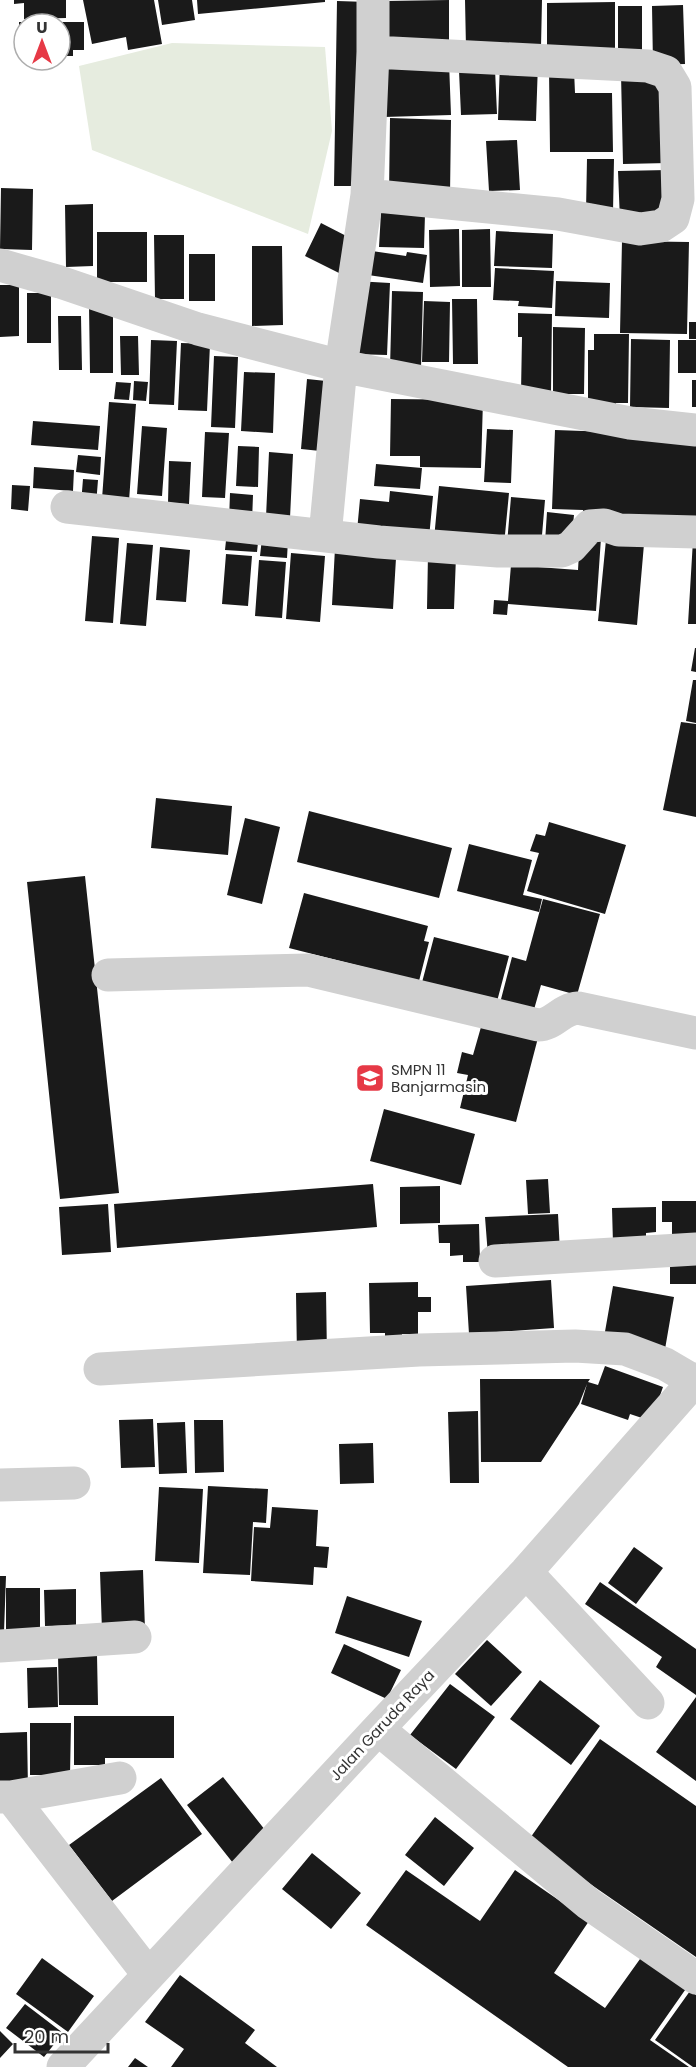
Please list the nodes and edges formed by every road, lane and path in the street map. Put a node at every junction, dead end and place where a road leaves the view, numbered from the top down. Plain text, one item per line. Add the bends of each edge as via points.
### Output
1 (374, 0) edge
2 (373, 52) junction
3 (367, 195) junction
4 (0, 265) edge
5 (341, 366) junction
6 (696, 430) edge
7 (67, 507) dead end
8 (696, 532) edge
9 (325, 536) junction
10 (108, 975) dead end
11 (696, 1033) edge
12 (696, 1249) edge
13 (495, 1261) dead end
14 (100, 1369) dead end
15 (695, 1380) edge
16 (74, 1483) dead end
17 (0, 1485) edge
18 (526, 1572) junction
19 (135, 1637) dead end
20 (0, 1646) edge
21 (648, 1702) dead end
22 (378, 1729) junction
23 (120, 1778) dead end
24 (5, 1797) edge
25 (148, 1974) junction
26 (696, 1978) edge
27 (63, 2067) edge

1 - 2 street
2 - 3 street
2 - 3 street via 648,66 666,72 675,87 678,199 673,218 666,224 640,228 558,214
3 - 5 street
4 - 5 street via 198,330
5 - 6 street via 630,423
5 - 9 street
7 - 9 street
8 - 9 street via 590,526 571,547 547,552 463,549
10 - 11 street via 308,970 538,1026 545,1026 564,1011 578,1008
12 - 13 street
14 - 15 street via 419,1350 575,1346 625,1349
15 - 18 street, Jalan Garuda Raya
16 - 17 street
18 - 21 street
18 - 22 street, Jalan Garuda Raya
19 - 20 street
22 - 25 street, Jalan Garuda Raya
22 - 26 street via 589,1904
23 - 24 street
24 - 25 street
25 - 27 street, Jalan Garuda Raya

